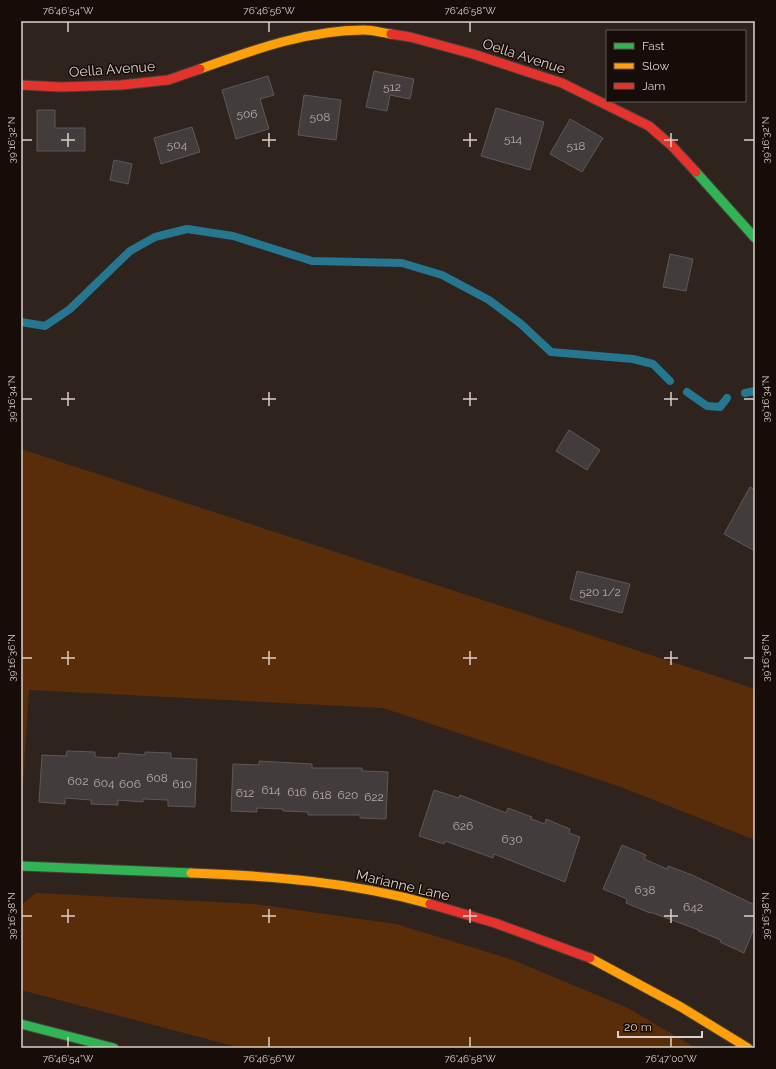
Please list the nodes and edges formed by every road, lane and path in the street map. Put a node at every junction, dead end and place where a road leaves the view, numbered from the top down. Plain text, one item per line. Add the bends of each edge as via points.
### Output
1 (21, 85) edge
2 (755, 238) edge
3 (21, 866) edge
4 (21, 1024) edge
5 (114, 1048) edge
6 (748, 1048) edge

1 - 2 street, Oella Avenue via 121,85 168,80 266,45 324,33 365,30 410,37 562,83 649,126 672,146
3 - 6 street, Marianne Lane via 240,875 326,882 408,898 495,923 584,956 681,1007
4 - 5 street

